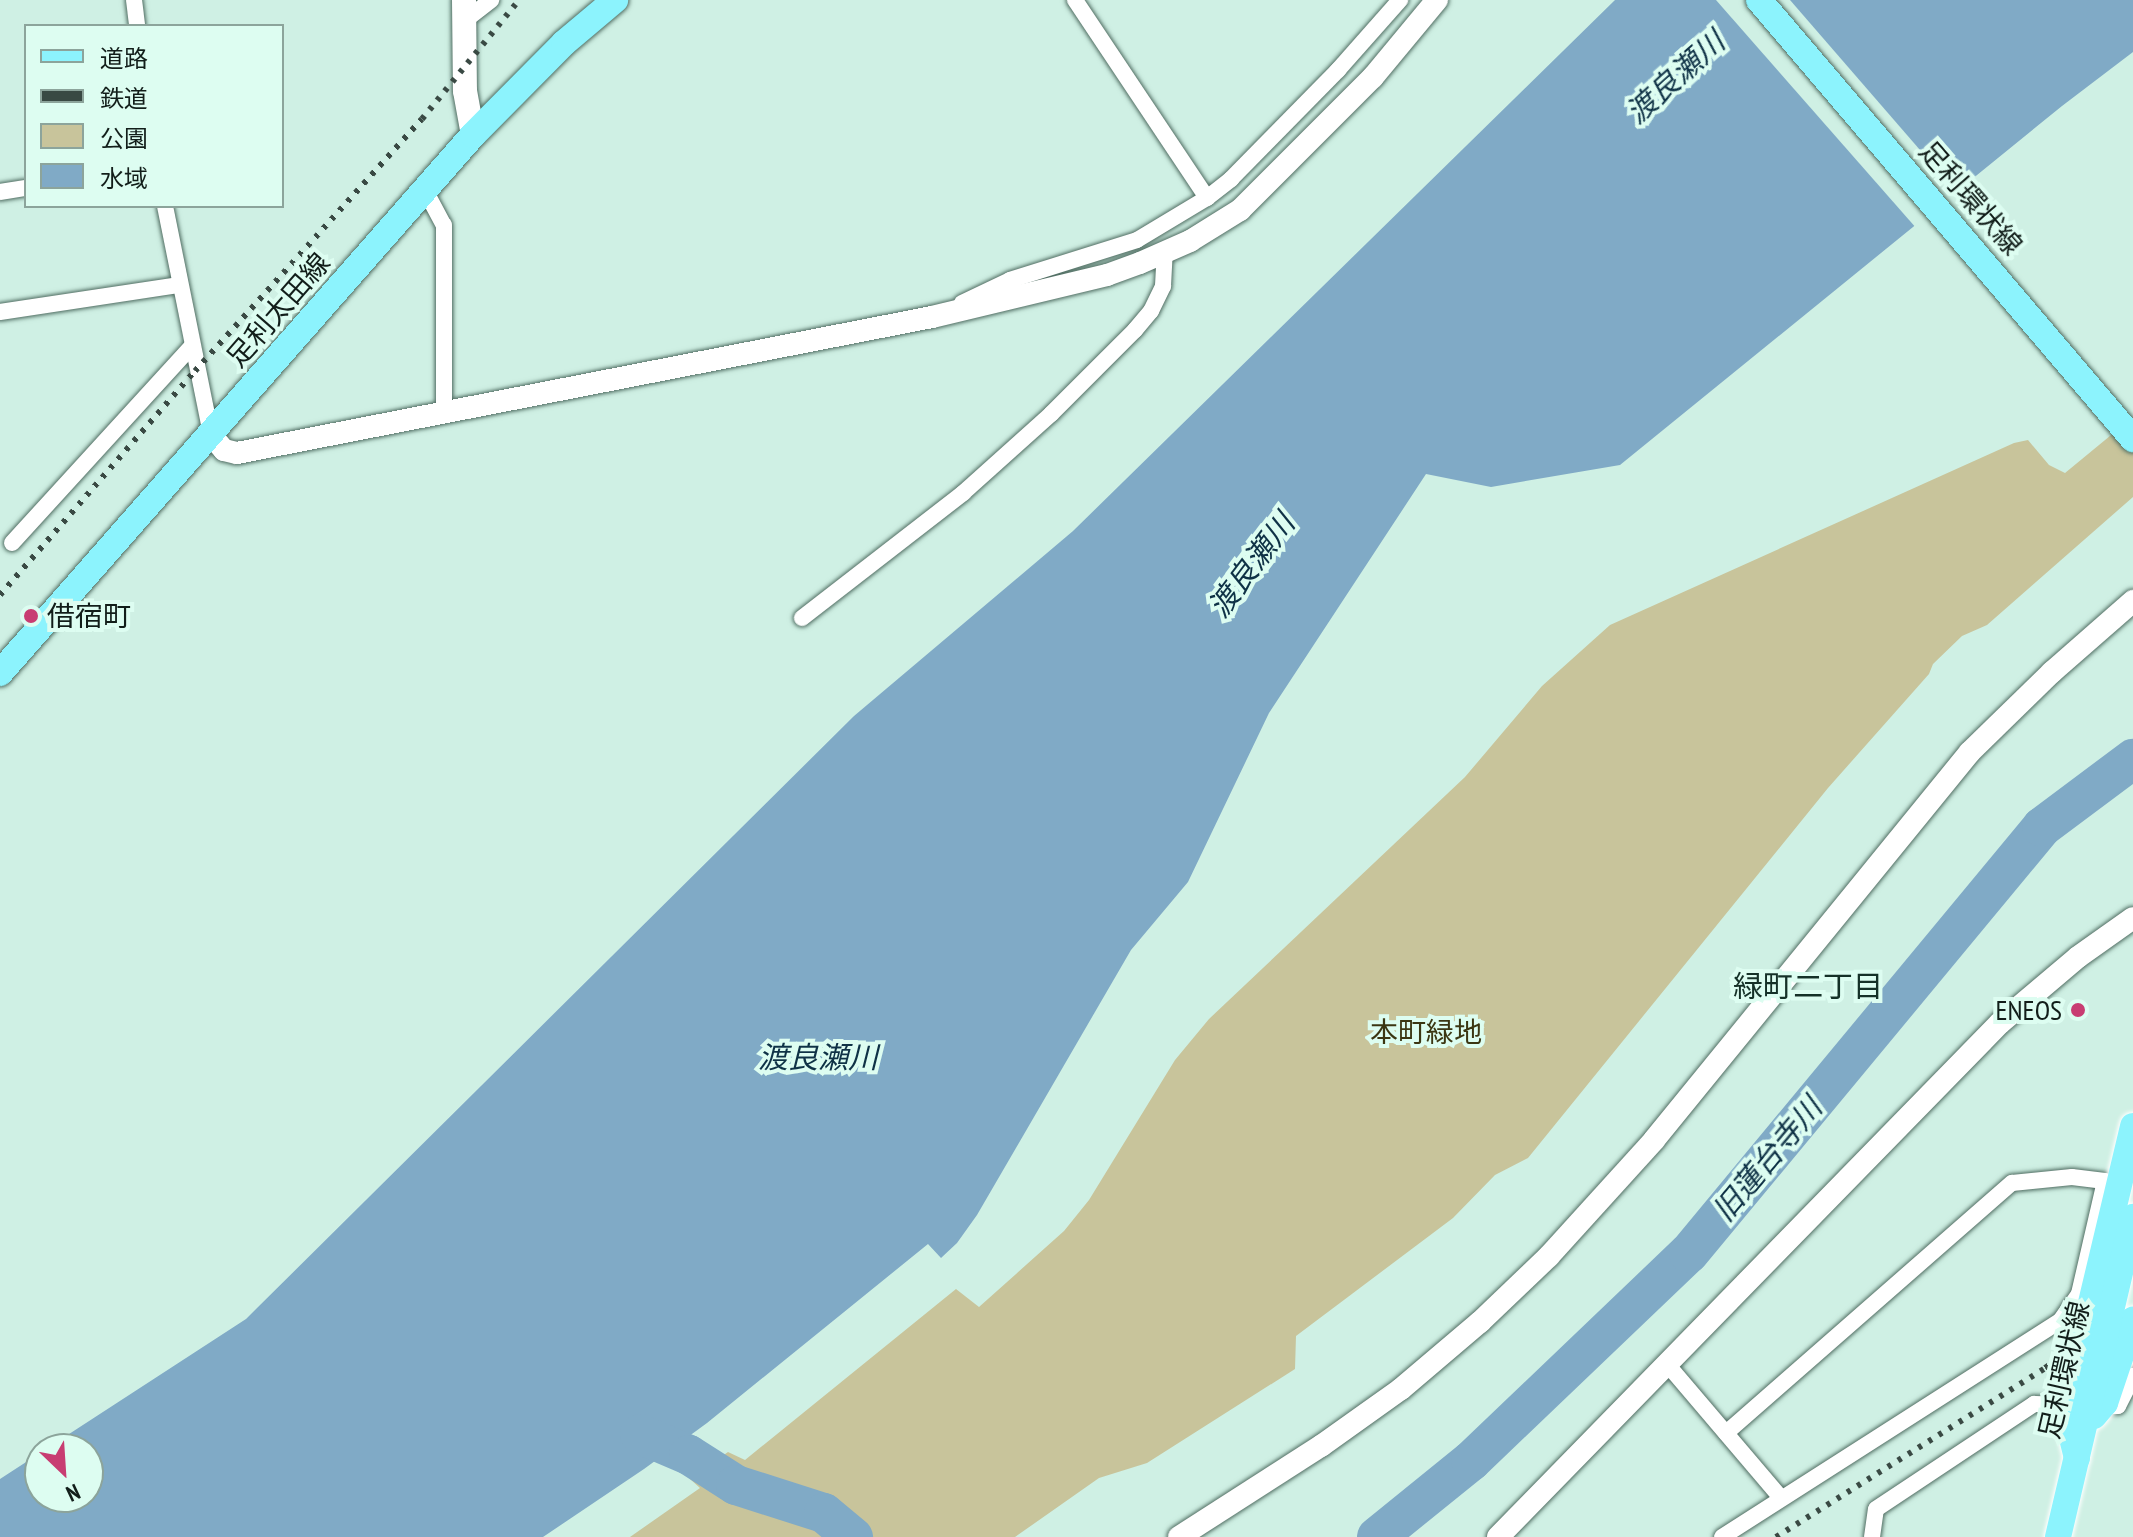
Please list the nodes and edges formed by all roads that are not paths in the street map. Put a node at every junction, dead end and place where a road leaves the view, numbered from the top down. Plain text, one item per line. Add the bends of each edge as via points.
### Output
1 (134, 0) edge
2 (491, 0) edge
3 (615, 0) edge
4 (1075, 0) edge
5 (1400, 0) edge
6 (1437, 0) edge
7 (1759, 0) edge
8 (463, 11) edge
9 (137, 24) edge
10 (473, 135) junction
11 (24, 188) edge
12 (425, 190) junction
13 (0, 192) edge
14 (1207, 198) junction
15 (165, 208) edge
16 (1165, 253) junction
17 (178, 285) junction
18 (0, 312) edge
19 (932, 317) junction
20 (192, 346) junction
21 (444, 413) junction
22 (211, 435) junction
23 (2133, 439) edge
24 (12, 543) dead end
25 (2133, 601) edge
26 (802, 618) dead end
27 (0, 673) edge
28 (2133, 918) edge
29 (2133, 1126) edge
30 (2133, 1217) edge
31 (2133, 1260) edge
32 (2079, 1294) junction
33 (2133, 1320) edge
34 (1667, 1364) junction
35 (2133, 1376) edge
36 (2082, 1432) junction
37 (1726, 1433) junction
38 (2077, 1458) junction
39 (1781, 1498) junction
40 (1179, 1537) edge
41 (1498, 1537) edge
42 (1722, 1537) edge
43 (1872, 1537) edge
44 (2058, 1537) edge

1 - 9 street
2 - 8 street
3 - 10 main road, 足利太田線
4 - 14 street
5 - 14 street via 1328,81
6 - 16 street via 1373,77 1240,210
7 - 23 main road, 足利環状線
8 - 10 main road via 466,110
10 - 12 main road, 足利太田線
11 - 13 street
12 - 21 street via 444,225
12 - 22 main road, 足利太田線
14 - 19 street via 1137,240 1010,280
15 - 17 street
16 - 19 street via 1107,275
16 - 26 street via 1163,286 1135,330 963,493
17 - 18 street
17 - 20 street
19 - 21 street
20 - 22 street
20 - 24 street
21 - 22 street via 237,453 224,450
22 - 27 main road, 足利太田線
25 - 40 street via 1970,752 1654,1140 1549,1256 1401,1389
28 - 34 street via 2000,1023
29 - 38 main road, bridge via 2074,1374 2070,1429
30 - 36 main road, 足利環状線, bridge
31 - 32 street
32 - 37 street via 2105,1181 2072,1177 2012,1183
32 - 39 street via 2060,1321
33 - 36 main road, bridge via 2105,1403
34 - 37 street
34 - 41 street
35 - 43 street via 2118,1406 2034,1404 1876,1509
36 - 38 main road, 足利環状線, bridge
37 - 39 street
38 - 44 main road, 足利環状線, bridge
39 - 42 street

